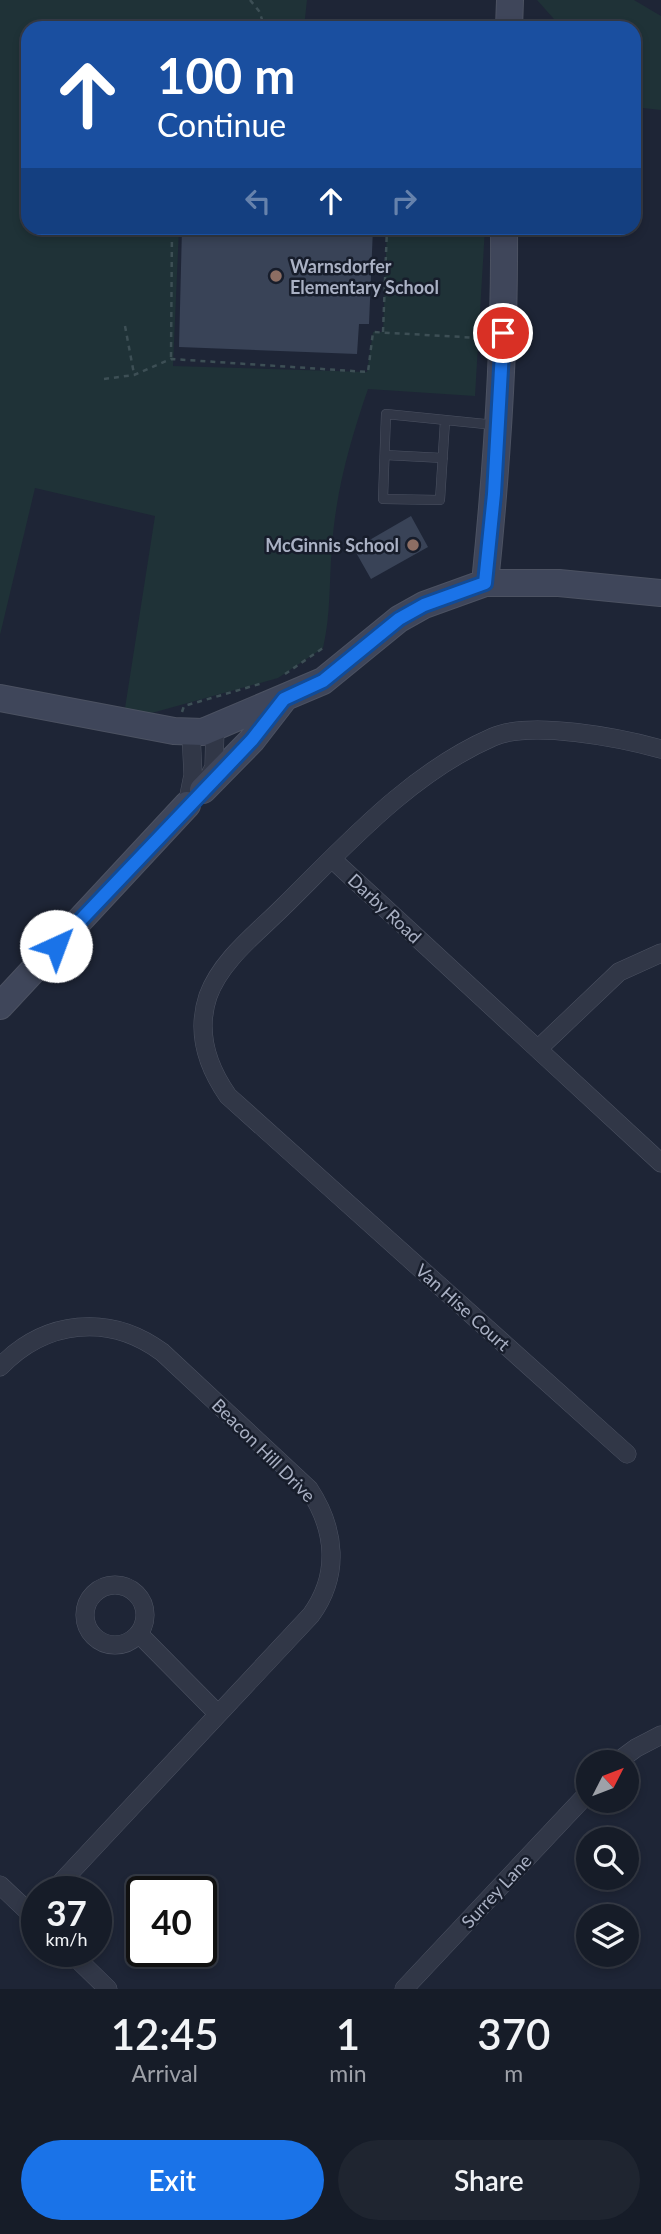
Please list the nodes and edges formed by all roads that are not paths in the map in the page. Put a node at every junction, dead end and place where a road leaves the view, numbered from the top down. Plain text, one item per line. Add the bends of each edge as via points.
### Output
1 (510, 0) edge
2 (509, 21) edge
3 (505, 235) edge
4 (445, 421) junction
5 (496, 425) junction
6 (385, 455) junction
7 (443, 458) junction
8 (485, 583) junction
9 (661, 593) edge
10 (276, 686) junction
11 (0, 698) edge
12 (203, 729) junction
13 (661, 749) edge
14 (195, 797) junction
15 (332, 859) junction
16 (661, 953) edge
17 (0, 1006) edge
18 (538, 1049) junction
19 (298, 1161) joint
20 (661, 1163) edge
21 (0, 1367) edge
22 (627, 1454) dead end
23 (139, 1634) dead end
24 (218, 1714) junction
25 (661, 1735) edge
26 (633, 1750) edge
27 (576, 1806) edge
28 (67, 1876) edge
29 (0, 1885) edge
30 (21, 1903) edge
31 (85, 1967) edge
32 (108, 1989) edge
33 (404, 1989) edge

1 - 2 street
3 - 5 street via 505,311
4 - 5 lane
4 - 6 lane via 386,414
4 - 7 lane
5 - 8 street
6 - 7 lane
6 - 7 lane via 383,499 440,500
8 - 9 street via 559,583
8 - 10 street via 399,619 323,681
10 - 12 street
10 - 14 street via 252,740
11 - 12 street
12 - 14 street via 193,775
13 - 15 street via 562,732 495,736 443,765 383,809
14 - 17 street
15 - 18 street, Darby Road
15 - 19 street, Darby Road via 216,977 204,1027 205,1051 220,1085
16 - 18 street via 619,972
18 - 20 street, Darby Road
19 - 22 street, Van Hise Court
21 - 24 street, Beacon Hill Drive via 26,1344 59,1329 95,1326 131,1333 171,1360 298,1478 321,1507 331,1536 331,1568 317,1607
23 - 24 street
24 - 28 street, Beacon Hill Drive
25 - 26 street
27 - 33 street, Surrey Lane
29 - 30 street
31 - 32 street

